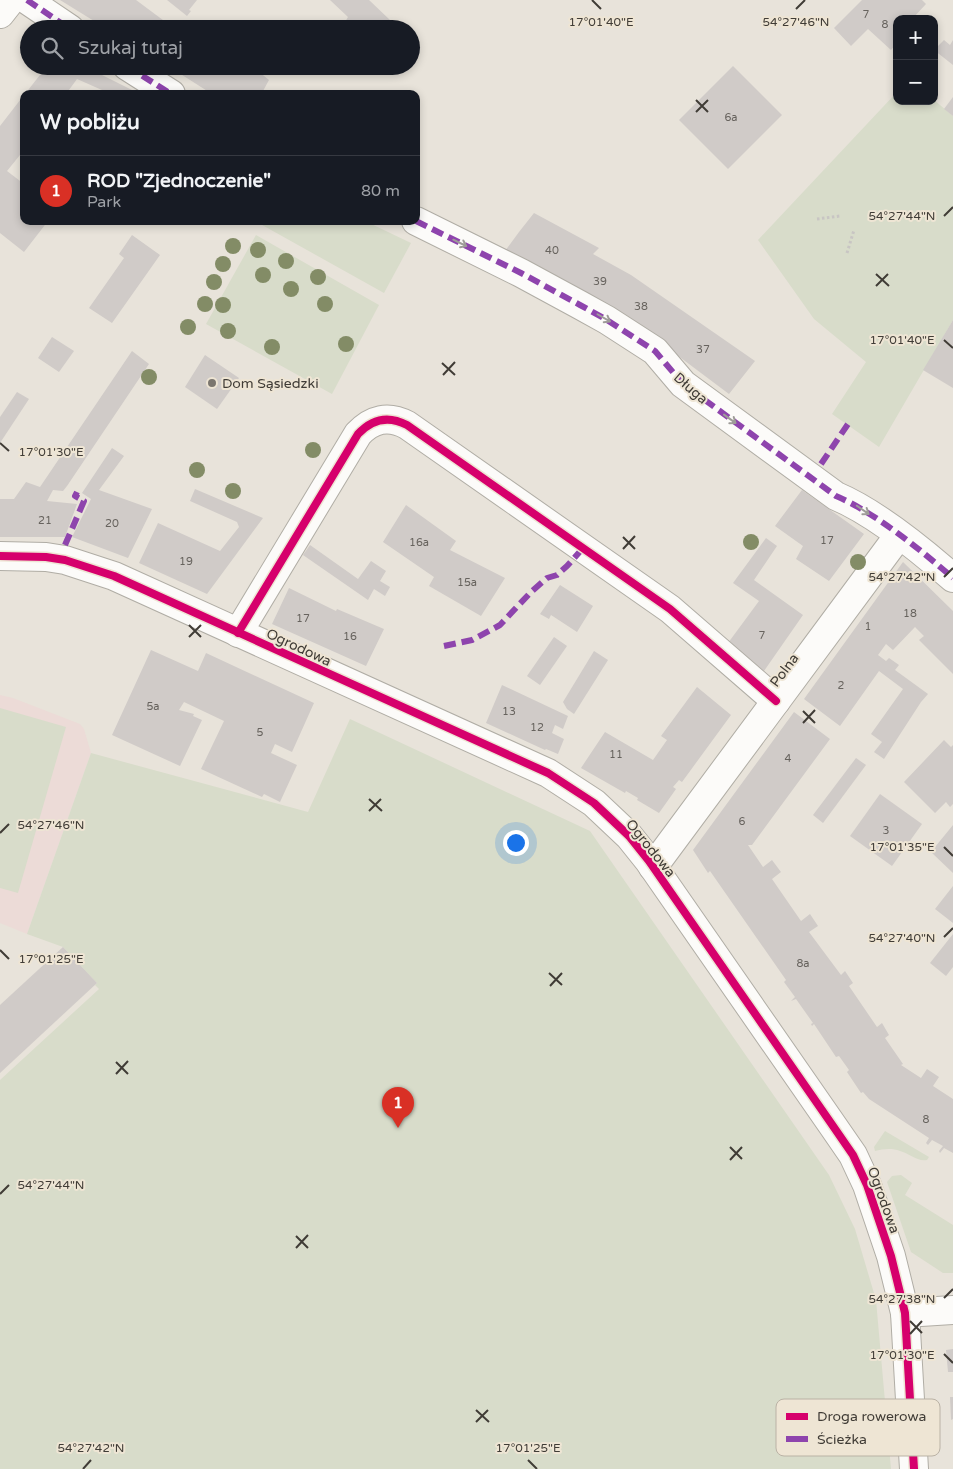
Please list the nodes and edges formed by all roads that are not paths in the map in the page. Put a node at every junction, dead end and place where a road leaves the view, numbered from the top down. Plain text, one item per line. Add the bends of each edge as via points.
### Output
1 (11, 0) edge
2 (27, 0) edge
3 (0, 14) edge
4 (57, 20) edge
5 (141, 75) edge
6 (165, 90) edge
7 (420, 223) edge
8 (899, 535) junction
9 (0, 556) edge
10 (953, 578) edge
11 (238, 633) junction
12 (776, 701) junction
13 (653, 867) junction
14 (953, 1310) edge
15 (905, 1313) junction
16 (910, 1399) edge
17 (913, 1456) edge
18 (914, 1469) edge

1 - 3 street
2 - 4 street
5 - 6 street
7 -> 8 street, Długa via 530,278 607,320 655,351 682,384 836,496 854,504
8 - 10 street, Długa
8 - 12 street, Polna
9 - 11 street, Ogrodowa via 46,557 83,565
11 - 12 street via 358,434 374,421 390,418 407,425 670,609
11 - 13 street, Ogrodowa via 548,773 594,803 629,836
12 - 13 street, Polna
13 - 15 street, Ogrodowa via 861,1170 891,1256
14 - 15 street
15 - 16 street, Ogrodowa
17 - 18 street, Ogrodowa

